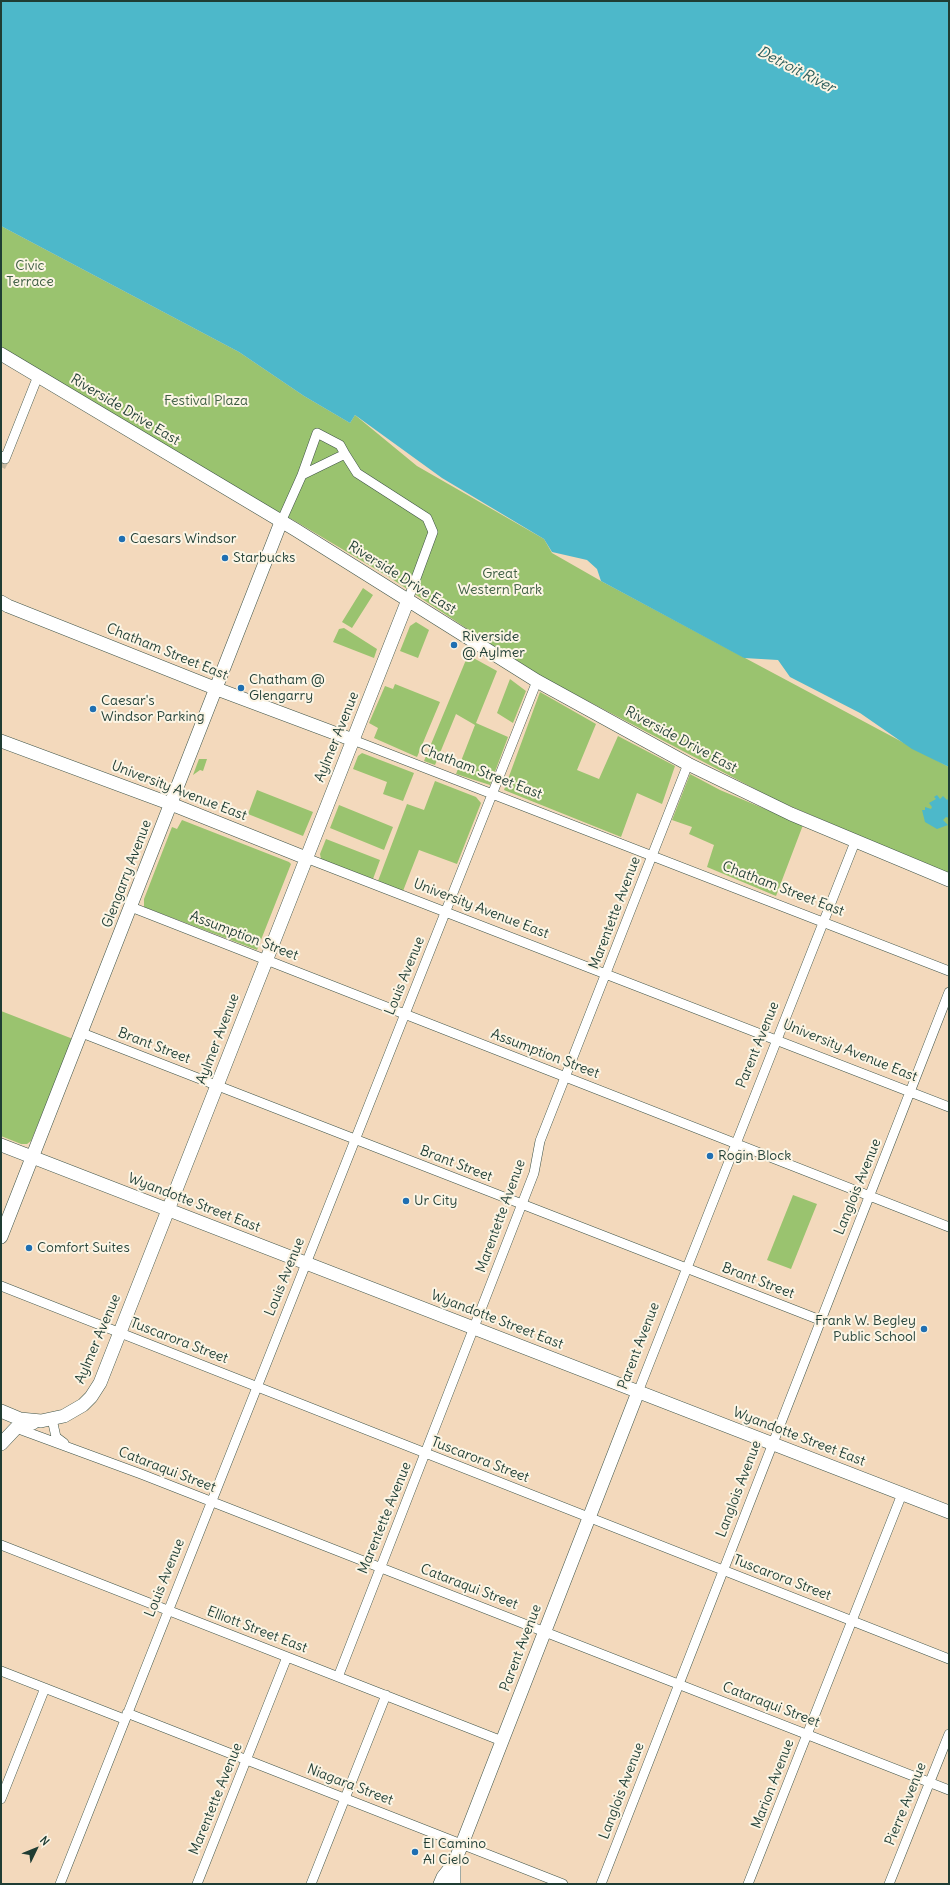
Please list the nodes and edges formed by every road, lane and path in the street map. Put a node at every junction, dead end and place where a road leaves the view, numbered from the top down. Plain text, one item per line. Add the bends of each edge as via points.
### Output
1 (1, 354) edge
2 (38, 376) junction
3 (345, 454) junction
4 (3, 457) edge
5 (302, 474) junction
6 (281, 522) junction
7 (408, 600) junction
8 (1, 602) edge
9 (537, 681) junction
10 (217, 689) junction
11 (353, 740) junction
12 (1, 741) edge
13 (688, 764) junction
14 (492, 794) junction
15 (171, 804) junction
16 (855, 842) junction
17 (653, 856) junction
18 (306, 858) junction
19 (949, 880) edge
20 (131, 907) junction
21 (445, 912) junction
22 (823, 922) junction
23 (266, 960) junction
24 (949, 972) edge
25 (606, 974) junction
26 (949, 992) edge
27 (405, 1014) junction
28 (82, 1033) junction
29 (777, 1039) junction
30 (566, 1077) junction
31 (217, 1085) junction
32 (910, 1093) junction
33 (949, 1108) edge
34 (355, 1139) junction
35 (736, 1144) junction
36 (1, 1145) edge
37 (33, 1157) junction
38 (869, 1196) junction
39 (522, 1204) junction
40 (168, 1210) junction
41 (949, 1227) edge
42 (1, 1237) edge
43 (306, 1263) junction
44 (687, 1268) junction
45 (1, 1286) edge
46 (820, 1320) junction
47 (474, 1328) junction
48 (119, 1333) junction
49 (256, 1387) junction
50 (638, 1392) junction
51 (1, 1411) edge
52 (47, 1420) junction
53 (16, 1428) junction
54 (1, 1444) edge
55 (771, 1444) junction
56 (68, 1446) junction
57 (426, 1453) junction
58 (902, 1494) junction
59 (211, 1502) junction
60 (949, 1512) edge
61 (589, 1518) junction
62 (1, 1545) edge
63 (380, 1568) junction
64 (722, 1570) junction
65 (168, 1610) junction
66 (852, 1621) junction
67 (545, 1632) junction
68 (287, 1657) junction
69 (949, 1659) edge
70 (1, 1671) edge
71 (338, 1677) junction
72 (678, 1684) junction
73 (45, 1688) junction
74 (386, 1696) junction
75 (126, 1716) junction
76 (807, 1734) junction
77 (949, 1734) edge
78 (502, 1741) junction
79 (246, 1760) junction
80 (930, 1782) junction
81 (949, 1790) edge
82 (345, 1798) junction
83 (1, 1799) edge
84 (462, 1844) junction
85 (454, 1863) junction
86 (60, 1884) edge
87 (197, 1884) edge
88 (311, 1884) edge
89 (440, 1884) edge
90 (454, 1884) edge
91 (563, 1884) edge
92 (601, 1884) edge
93 (748, 1884) edge
94 (889, 1884) edge

1 - 2 main road, Riverside Drive East
2 - 4 street
2 - 6 main road, Riverside Drive East
3 - 5 street
3 - 5 street via 340,445 317,433
3 - 7 street via 356,474 427,518 433,532
5 - 6 street
6 - 7 main road, Riverside Drive East
6 - 10 main road, Glengarry Avenue
7 - 9 main road, Riverside Drive East
7 - 11 main road, Aylmer Avenue
8 - 10 main road, Chatham Street East
9 - 13 main road, Riverside Drive East
9 - 14 street, Louis Avenue
10 - 11 main road, Chatham Street East
10 - 15 main road, Glengarry Avenue
11 - 14 street, Chatham Street East
11 - 18 main road, Aylmer Avenue
12 - 15 main road, University Avenue East
13 - 16 main road, Riverside Drive East
13 - 17 street, Marentette Avenue
14 - 17 street, Chatham Street East
14 - 21 street, Louis Avenue
15 - 18 main road, University Avenue East
15 - 20 main road, Glengarry Avenue
16 - 19 main road, Riverside Drive East
16 - 22 street, Parent Avenue
17 - 22 street, Chatham Street East
17 - 25 street, Marentette Avenue
18 - 21 street, University Avenue East
18 - 23 main road, Aylmer Avenue
20 - 23 street, Assumption Street
20 - 28 main road, Glengarry Avenue
21 - 25 street, University Avenue East
21 - 27 street, Louis Avenue
22 - 24 street, Chatham Street East
22 - 29 street, Parent Avenue
23 - 27 street, Assumption Street
23 - 31 main road, Aylmer Avenue
25 - 29 street, University Avenue East
25 - 30 street, Marentette Avenue
26 - 32 street, Langlois Avenue
27 - 30 street, Assumption Street
27 - 34 street, Louis Avenue
28 - 31 street, Brant Street
28 - 37 main road, Glengarry Avenue
29 - 32 street, University Avenue East
29 - 35 street, Parent Avenue
30 - 35 street, Assumption Street
30 - 39 street, Marentette Avenue via 540,1141 534,1173
31 - 34 street, Brant Street
31 - 40 main road, Aylmer Avenue
32 - 33 street, University Avenue East
32 - 38 street, Langlois Avenue
34 - 39 street, Brant Street
34 - 43 street, Louis Avenue
35 - 38 street, Assumption Street
35 - 44 street, Parent Avenue
36 - 37 main road, Wyandotte Street East
37 - 40 main road, Wyandotte Street East
37 - 42 main road, Glengarry Avenue
38 - 41 street, Assumption Street
38 - 46 street, Langlois Avenue
39 - 44 street, Brant Street
39 - 47 street, Marentette Avenue
40 - 43 main road, Wyandotte Street East
40 - 48 main road, Aylmer Avenue
43 - 47 main road, Wyandotte Street East
43 - 49 street, Louis Avenue
44 - 46 street, Brant Street
44 - 50 street, Parent Avenue
45 - 48 street, Tuscarora Street
46 - 55 street, Langlois Avenue
47 - 50 main road, Wyandotte Street East
47 - 57 street, Marentette Avenue
48 - 49 street, Tuscarora Street
48 - 52 main road, Aylmer Avenue via 100,1383 91,1397 74,1411
49 - 57 street, Tuscarora Street
49 - 59 street, Louis Avenue
50 - 55 main road, Wyandotte Street East
50 - 61 main road, Parent Avenue
51 - 52 main road, Aylmer Avenue via 20,1419
52 - 53 main road
52 - 56 street, Cataraqui Street via 56,1437
53 - 54 main road
53 - 56 street, Cataraqui Street
55 - 58 main road, Wyandotte Street East
55 - 64 street, Langlois Avenue
56 - 59 street, Cataraqui Street
57 - 61 street, Tuscarora Street
57 - 63 street, Marentette Avenue
58 - 60 main road, Wyandotte Street East
58 - 66 street, Marion Avenue
59 - 63 street, Cataraqui Street
59 - 65 street, Louis Avenue
61 - 64 street, Tuscarora Street
61 - 67 main road, Parent Avenue
62 - 65 street, Elliott Street East
63 - 67 street, Cataraqui Street
63 - 71 street, Marentette Avenue
64 - 66 street, Tuscarora Street
64 - 72 street, Langlois Avenue
65 - 68 street, Elliott Street East
65 - 75 street, Louis Avenue
66 - 69 street, Tuscarora Street
66 - 76 street, Marion Avenue
67 - 72 street, Cataraqui Street
67 - 78 main road, Parent Avenue
68 - 71 street, Elliott Street East
68 - 79 street, Marentette Avenue
70 - 73 street, Niagara Street
71 - 74 street, Elliott Street East
72 - 76 street, Cataraqui Street
72 - 92 street, Langlois Avenue
73 - 75 street, Niagara Street
73 - 83 street
74 - 78 street, Elliott Street East
74 - 82 street
75 - 79 street, Niagara Street
75 - 86 street, Louis Avenue
76 - 80 street, Cataraqui Street
76 - 93 street, Marion Avenue
77 - 80 street, Pierre Avenue
78 - 84 main road, Parent Avenue
79 - 82 street, Niagara Street
79 - 87 street, Marentette Avenue
80 - 81 street, Cataraqui Street
80 - 94 street, Pierre Avenue
82 - 84 street, Niagara Street
82 - 88 street
84 - 85 main road, Parent Avenue
84 - 91 street, Niagara Street
85 - 89 main road, Parent Avenue
85 - 90 main road, Parent Avenue

